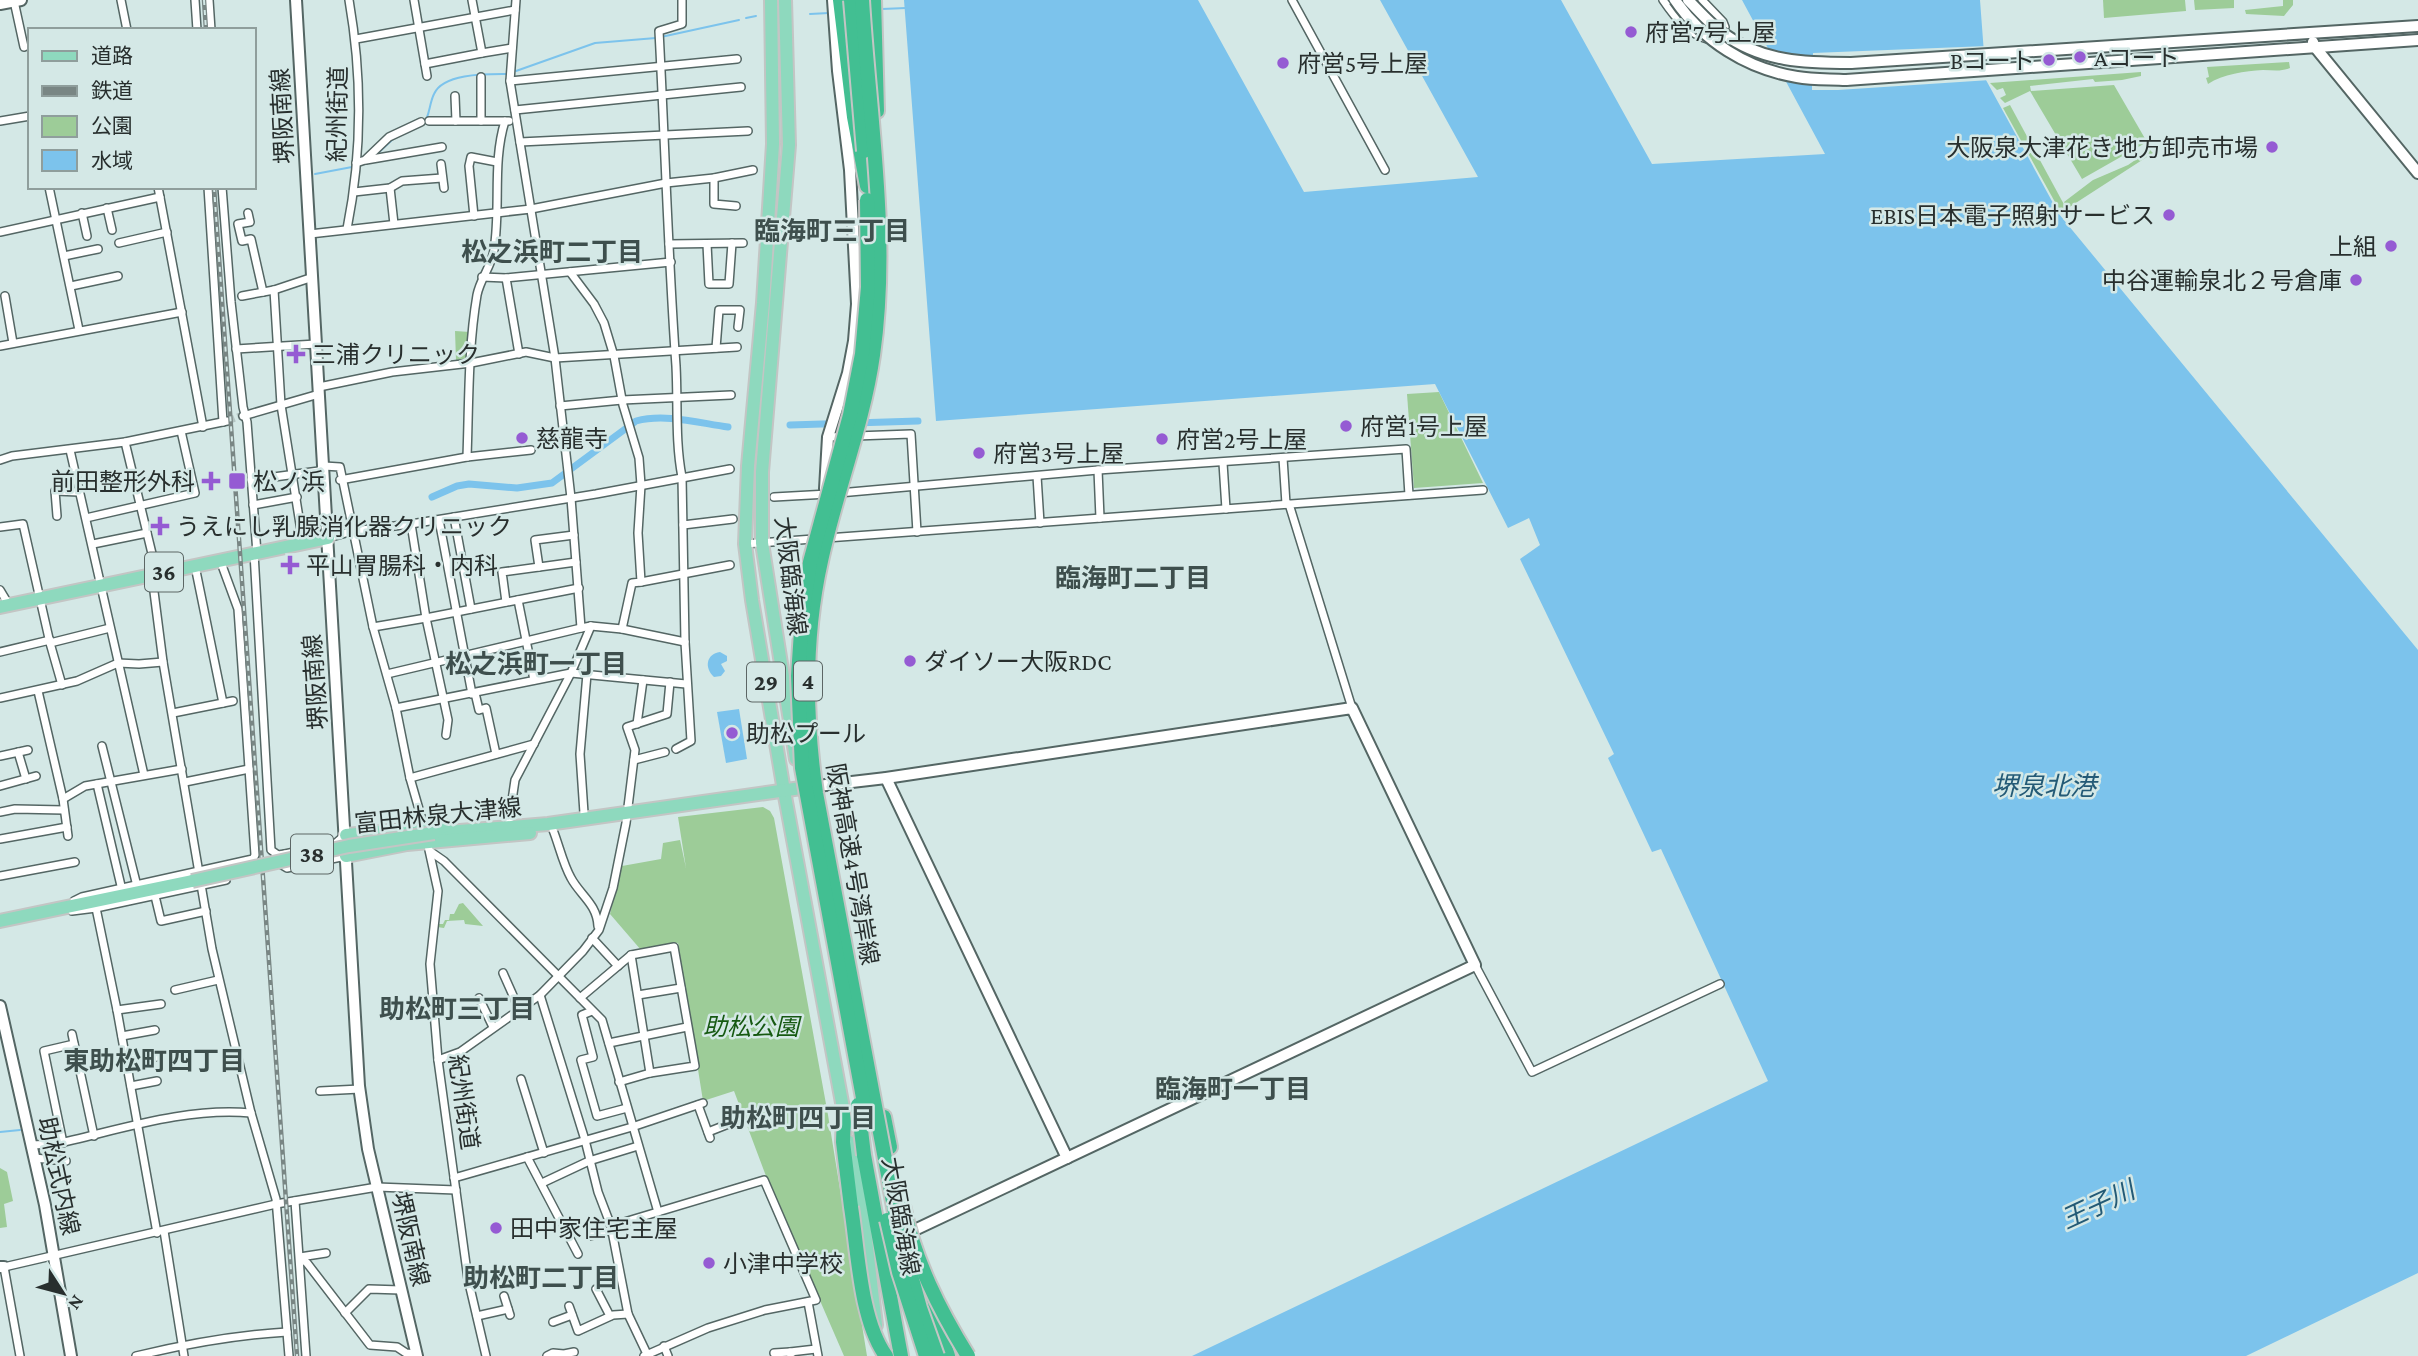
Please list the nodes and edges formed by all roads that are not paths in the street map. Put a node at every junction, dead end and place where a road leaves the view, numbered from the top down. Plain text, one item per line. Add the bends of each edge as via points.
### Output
1 (121, 0) edge
2 (195, 0) edge
3 (209, 0) edge
4 (296, 0) edge
5 (352, 0) edge
6 (414, 0) edge
7 (472, 0) edge
8 (516, 0) edge
9 (682, 0) edge
10 (771, 0) edge
11 (785, 0) edge
12 (851, 0) edge
13 (862, 0) edge
14 (874, 0) edge
15 (1292, 0) edge
16 (1663, 0) edge
17 (1675, 0) edge
18 (1688, 0) edge
19 (1702, 0) edge
20 (18, 1) edge
21 (0, 5) edge
22 (835, 6) edge
23 (515, 10) junction
24 (475, 16) junction
25 (2418, 26) edge
26 (419, 27) junction
27 (127, 28) edge
28 (197, 28) edge
29 (211, 28) edge
30 (2310, 33) junction
31 (356, 38) junction
32 (2418, 40) edge
33 (24, 47) dead end
34 (2315, 47) junction
35 (512, 48) junction
36 (482, 53) junction
37 (737, 59) dead end
38 (425, 64) junction
39 (661, 65) junction
40 (427, 76) dead end
41 (511, 76) junction
42 (481, 77) dead end
43 (741, 87) dead end
44 (662, 95) junction
45 (456, 96) dead end
46 (515, 110) junction
47 (28, 116) edge
48 (0, 121) edge
49 (456, 121) junction
50 (481, 121) junction
51 (505, 121) junction
52 (517, 121) junction
53 (748, 131) dead end
54 (664, 136) junction
55 (520, 142) junction
56 (442, 147) dead end
57 (365, 160) junction
58 (497, 162) junction
59 (356, 163) junction
60 (441, 164) dead end
61 (753, 170) dead end
62 (1385, 170) dead end
63 (2418, 173) edge
64 (442, 178) junction
65 (715, 178) junction
66 (666, 183) junction
67 (867, 186) junction
68 (390, 188) junction
69 (444, 188) dead end
70 (49, 189) edge
71 (158, 189) edge
72 (208, 189) edge
73 (222, 189) edge
74 (354, 192) junction
75 (160, 197) junction
76 (736, 206) dead end
77 (107, 208) junction
78 (531, 209) junction
79 (82, 213) junction
80 (248, 213) dead end
81 (495, 214) junction
82 (474, 216) junction
83 (55, 219) junction
84 (394, 224) junction
85 (347, 229) junction
86 (112, 230) dead end
87 (0, 232) edge
88 (167, 232) junction
89 (310, 234) junction
90 (87, 236) dead end
91 (119, 243) dead end
92 (732, 243) junction
93 (744, 243) dead end
94 (669, 244) junction
95 (707, 244) junction
96 (98, 248) dead end
97 (880, 249) junction
98 (64, 256) junction
99 (671, 262) junction
100 (570, 272) junction
101 (541, 275) junction
102 (118, 276) dead end
103 (313, 277) junction
104 (482, 278) junction
105 (506, 278) junction
106 (71, 286) junction
107 (274, 290) junction
108 (263, 292) junction
109 (5, 296) dead end
110 (242, 296) dead end
111 (231, 299) junction
112 (215, 301) junction
113 (182, 312) junction
114 (738, 327) dead end
115 (79, 330) junction
116 (13, 343) junction
117 (316, 344) junction
118 (0, 346) edge
119 (278, 346) junction
120 (737, 347) dead end
121 (716, 348) junction
122 (236, 349) junction
123 (674, 349) junction
124 (519, 354) junction
125 (614, 356) junction
126 (555, 358) junction
127 (471, 363) junction
128 (319, 390) junction
129 (731, 395) dead end
130 (678, 397) junction
131 (622, 400) junction
132 (281, 405) junction
133 (560, 406) junction
134 (243, 416) junction
135 (203, 427) junction
136 (830, 430) junction
137 (181, 431) junction
138 (125, 442) junction
139 (70, 450) junction
140 (531, 450) dead end
141 (467, 457) junction
142 (1283, 458) junction
143 (0, 460) edge
144 (1223, 463) junction
145 (324, 466) junction
146 (730, 469) dead end
147 (1098, 470) junction
148 (294, 474) junction
149 (1037, 475) junction
150 (682, 477) junction
151 (251, 480) junction
152 (341, 480) junction
153 (640, 485) junction
154 (914, 486) junction
155 (1483, 490) dead end
156 (79, 492) junction
157 (826, 494) junction
158 (1409, 495) junction
159 (297, 497) junction
160 (774, 497) dead end
161 (571, 498) junction
162 (1287, 504) junction
163 (253, 505) junction
164 (140, 506) junction
165 (1226, 509) junction
166 (57, 516) dead end
167 (454, 517) junction
168 (86, 518) junction
169 (1100, 518) junction
170 (733, 519) dead end
171 (439, 520) junction
172 (1040, 523) junction
173 (411, 524) junction
174 (683, 525) junction
175 (0, 527) edge
176 (353, 531) junction
177 (917, 532) junction
178 (147, 533) junction
179 (574, 535) junction
180 (328, 538) junction
181 (830, 539) junction
182 (762, 542) junction
183 (303, 543) junction
184 (93, 544) junction
185 (746, 544) junction
186 (255, 553) junction
187 (220, 560) junction
188 (576, 562) junction
189 (730, 565) dead end
190 (195, 566) junction
191 (539, 567) junction
192 (685, 573) junction
193 (155, 574) junction
194 (641, 582) junction
195 (101, 586) junction
196 (579, 587) junction
197 (0, 590) edge
198 (41, 598) junction
199 (518, 600) junction
200 (506, 602) junction
201 (4, 606) edge
202 (471, 609) junction
203 (456, 612) junction
204 (426, 618) junction
205 (373, 626) junction
206 (591, 626) junction
207 (110, 628) junction
208 (581, 628) junction
209 (622, 629) junction
210 (50, 641) junction
211 (525, 641) junction
212 (685, 642) junction
213 (0, 652) edge
214 (465, 656) junction
215 (163, 662) junction
216 (118, 663) junction
217 (435, 663) junction
218 (570, 673) junction
219 (387, 674) junction
220 (587, 674) junction
221 (534, 680) junction
222 (643, 680) junction
223 (670, 682) junction
224 (686, 684) junction
225 (62, 685) junction
226 (37, 691) junction
227 (474, 693) junction
228 (0, 698) edge
229 (444, 699) junction
230 (233, 701) dead end
231 (223, 703) junction
232 (396, 708) junction
233 (1352, 708) junction
234 (173, 713) junction
235 (637, 724) junction
236 (446, 735) dead end
237 (534, 744) junction
238 (102, 746) dead end
239 (676, 749) dead end
240 (28, 750) dead end
241 (18, 752) junction
242 (665, 752) dead end
243 (496, 754) junction
244 (0, 756) edge
245 (634, 760) junction
246 (183, 769) junction
247 (249, 769) junction
248 (144, 775) junction
249 (36, 776) dead end
250 (410, 778) junction
251 (886, 778) junction
252 (26, 779) junction
253 (111, 781) junction
254 (185, 782) junction
255 (97, 784) junction
256 (0, 786) edge
257 (801, 788) junction
258 (784, 791) junction
259 (63, 799) junction
260 (64, 810) junction
261 (0, 812) edge
262 (584, 813) junction
263 (626, 813) junction
264 (612, 815) junction
265 (509, 821) junction
266 (67, 827) junction
267 (553, 830) junction
268 (346, 835) junction
269 (68, 836) dead end
270 (0, 839) edge
271 (429, 839) junction
272 (285, 853) junction
273 (346, 856) junction
274 (75, 862) dead end
275 (224, 867) junction
276 (0, 876) edge
277 (197, 880) junction
278 (137, 886) junction
279 (122, 890) junction
280 (155, 896) junction
281 (96, 908) junction
282 (54, 910) junction
283 (206, 911) junction
284 (0, 921) edge
285 (599, 930) junction
286 (593, 938) junction
287 (631, 955) junction
288 (835, 957) junction
289 (618, 965) junction
290 (1475, 965) junction
291 (503, 973) dead end
292 (557, 977) junction
293 (218, 980) junction
294 (1720, 984) dead end
295 (681, 988) junction
296 (180, 991) dead end
297 (540, 995) junction
298 (638, 995) junction
299 (479, 998) dead end
300 (580, 999) junction
301 (161, 1004) dead end
302 (0, 1006) edge
303 (519, 1009) junction
304 (117, 1010) junction
305 (592, 1011) junction
306 (858, 1017) junction
307 (493, 1027) junction
308 (687, 1027) junction
309 (155, 1030) dead end
310 (72, 1034) dead end
311 (643, 1035) junction
312 (846, 1035) junction
313 (121, 1036) junction
314 (4, 1038) edge
315 (609, 1043) junction
316 (74, 1044) junction
317 (156, 1057) dead end
318 (126, 1058) junction
319 (438, 1060) junction
320 (79, 1066) junction
321 (70, 1068) dead end
322 (650, 1073) junction
323 (521, 1079) dead end
324 (156, 1081) dead end
325 (619, 1082) junction
326 (131, 1086) junction
327 (360, 1089) junction
328 (320, 1091) dead end
329 (627, 1108) junction
330 (251, 1113) junction
331 (845, 1115) junction
332 (741, 1119) dead end
333 (138, 1125) junction
334 (632, 1127) junction
335 (94, 1136) junction
336 (585, 1140) junction
337 (63, 1143) junction
338 (32, 1145) junction
339 (638, 1146) junction
340 (544, 1153) junction
341 (527, 1157) junction
342 (34, 1158) junction
343 (1067, 1158) junction
344 (66, 1161) dead end
345 (589, 1161) junction
346 (454, 1178) junction
347 (542, 1183) junction
348 (377, 1187) junction
349 (456, 1191) junction
350 (295, 1201) junction
351 (276, 1204) junction
352 (658, 1212) junction
353 (612, 1228) junction
354 (160, 1232) junction
355 (907, 1234) junction
356 (590, 1236) dead end
357 (885, 1243) junction
358 (326, 1253) dead end
359 (578, 1254) dead end
360 (54, 1256) junction
361 (300, 1257) junction
362 (2, 1267) edge
363 (596, 1289) dead end
364 (401, 1290) junction
365 (505, 1296) dead end
366 (808, 1303) junction
367 (569, 1306) dead end
368 (345, 1312) junction
369 (628, 1314) junction
370 (572, 1315) junction
371 (477, 1316) junction
372 (611, 1316) junction
373 (553, 1322) dead end
374 (287, 1332) junction
375 (183, 1345) junction
376 (664, 1346) junction
377 (574, 1352) dead end
378 (817, 1352) edge
379 (774, 1353) dead end
380 (791, 1354) edge
381 (416, 1355) edge
382 (645, 1355) edge
383 (20, 1356) edge
384 (71, 1356) edge
385 (136, 1356) edge
386 (184, 1356) edge
387 (289, 1356) edge
388 (306, 1356) edge
389 (486, 1356) edge
390 (547, 1356) edge
391 (668, 1356) edge
392 (884, 1356) edge
393 (904, 1356) edge
394 (926, 1356) edge
395 (937, 1356) edge
396 (948, 1356) edge
397 (968, 1356) edge

1 - 27 street
2 - 28 street
3 - 29 street
4 - 89 street, 堺阪南線
5 - 31 street, 紀州街道
6 - 26 street
7 - 24 street
8 - 23 street
9 - 39 street via 682,24 659,36
10 - 185 main road, 大阪臨海線 / 29 via 773,144
11 - 182 main road, 大阪臨海線 / 29 via 789,145 762,472
12 - 67 highway, 阪神高速4号湾岸線 / 4, bridge
13 - 97 highway, 阪神高速4号湾岸線 / 4, bridge
14 - 97 highway, bridge
15 - 62 street
16 - 19 street via 1693,34 1718,38 1723,22
17 - 34 street, bridge via 1716,44 1754,65 1797,77 1846,80
18 - 30 street, bridge via 1724,34 1759,54 1799,62 1851,63
20 - 21 street
20 - 33 street
22 - 67 highway, bridge
22 - 136 street via 857,304 848,373
23 - 24 street
23 - 35 street
24 - 26 street
24 - 36 street
25 - 30 street
26 - 31 street
26 - 38 street
30 - 34 street
31 - 59 street, 紀州街道
32 - 34 street
34 - 63 street
35 - 36 street
35 - 41 street
36 - 38 street
37 - 39 street
38 - 40 street
39 - 41 street
39 - 44 street
41 - 46 street
42 - 50 street
43 - 44 street
44 - 46 street
44 - 54 street
45 - 49 street
46 - 52 street
47 - 48 street
49 - 50 street
49 - 57 street via 425,122 389,137
50 - 51 street
51 - 52 street
51 - 58 street
52 - 55 street
53 - 54 street
54 - 55 street
54 - 66 street
55 - 78 street
56 - 57 street
57 - 59 street
58 - 81 street
58 - 82 street via 471,157
59 - 74 street, 紀州街道
60 - 64 street
61 - 65 street
64 - 68 street via 402,181
64 - 69 street
65 - 66 street
65 - 76 street via 714,204
66 - 78 street
66 - 94 street
67 - 288 highway, 阪神高速4号湾岸線 / 4, bridge via 868,287 862,354 810,562 799,666 802,768
68 - 74 street
68 - 84 street
70 - 83 street
71 - 75 street
72 - 112 street
73 - 111 street
74 - 85 street, 紀州街道
75 - 77 street
75 - 88 street
77 - 79 street
77 - 86 street
78 - 81 street
78 - 101 street
79 - 83 street
79 - 90 street
80 - 108 street via 250,222 238,224 242,241 251,239
81 - 82 street
81 - 104 street via 494,252
82 - 84 street
83 - 87 street
83 - 98 street
84 - 85 street
85 - 89 street
88 - 91 street
88 - 113 street
89 - 103 street, 堺阪南線
92 - 93 street
92 - 95 street
92 - 95 street via 729,284 709,284
94 - 95 street
94 - 99 street
96 - 98 street
97 - 306 highway, 阪神高速4号湾岸線 / 4, bridge via 873,354 861,417 821,562 808,677 816,793
98 - 106 street
99 - 100 street
99 - 123 street
100 - 101 street
100 - 125 street via 604,323
101 - 105 street
101 - 126 street
102 - 106 street
103 - 107 street
103 - 117 street, 堺阪南線
104 - 105 street
104 - 127 street
105 - 124 street
106 - 115 street
107 - 108 street
107 - 119 street
108 - 110 street
109 - 116 street
111 - 112 street
111 - 122 street
112 - 135 street via 226,421
113 - 115 street
113 - 135 street
114 - 121 street via 740,310 719,310
115 - 116 street
116 - 118 street
117 - 119 street
117 - 128 street, 堺阪南線
119 - 122 street
119 - 132 street
120 - 121 street
121 - 123 street
122 - 134 street
123 - 125 street
123 - 130 street
124 - 126 street
124 - 127 street
125 - 126 street
125 - 131 street
126 - 133 street
127 - 128 street via 392,372
127 - 141 street
128 - 132 street
128 - 145 street, 堺阪南線
129 - 130 street
130 - 131 street
130 - 150 street
131 - 133 street
131 - 153 street via 639,458
132 - 134 street
132 - 148 street
133 - 161 street
134 - 151 street
135 - 137 street
136 - 154 street via 911,435
136 - 157 street
137 - 138 street
137 - 164 street via 195,493
138 - 139 street
138 - 164 street
139 - 143 street
139 - 156 street
140 - 141 street
141 - 152 street
142 - 144 street
142 - 158 street via 1406,449
142 - 162 street
144 - 147 street
144 - 165 street
145 - 148 street via 319,471
145 - 152 street via 340,467
145 - 180 street, 堺阪南線
146 - 150 street
147 - 149 street
147 - 169 street
148 - 151 street
148 - 159 street
149 - 154 street
149 - 172 street
150 - 153 street
150 - 174 street
151 - 163 street
152 - 176 street, 紀州街道
153 - 161 street
153 - 194 street
154 - 157 street
154 - 177 street
155 - 158 street
156 - 166 street via 55,491
156 - 168 street
157 - 160 street
157 - 181 street
158 - 162 street
159 - 163 street
159 - 183 street
161 - 167 street
161 - 179 street
162 - 165 street
162 - 233 street
163 - 186 street
164 - 168 street
164 - 178 street
165 - 169 street
167 - 171 street
167 - 202 street
168 - 184 street
169 - 172 street
170 - 174 street
171 - 173 street
171 - 203 street
172 - 177 street
173 - 176 street
173 - 204 street
174 - 192 street
175 - 198 street via 23,524
176 - 180 street
176 - 205 street, 紀州街道
177 - 181 street
178 - 184 street
178 - 193 street
179 - 188 street
179 - 191 street via 535,540
180 - 183 main road, 36
180 - 268 street, 堺阪南線
181 - 182 street
182 - 185 street
182 - 257 main road, 大阪臨海線 / 29
183 - 186 main road, 36
184 - 195 street
185 - 258 main road, 大阪臨海線 / 29
186 - 187 main road, 36
186 - 272 street via 271,850
187 - 190 main road, 36
187 - 247 street via 238,609
188 - 191 street
188 - 196 street
189 - 192 street
190 - 193 main road, 36
190 - 231 street
191 - 200 street via 502,572
192 - 194 street
192 - 212 street
193 - 195 main road, 36
193 - 215 street
194 - 209 street via 632,583
195 - 198 main road, 36
195 - 207 street
196 - 199 street
196 - 208 street
197 - 201 street
198 - 201 main road, 36
198 - 210 street
199 - 200 street
199 - 211 street
200 - 202 street
202 - 203 street
203 - 204 street
203 - 214 street
204 - 205 street
204 - 217 street
205 - 219 street, 紀州街道
206 - 208 street
206 - 209 street
206 - 218 street
207 - 210 street
207 - 216 street
208 - 211 street
209 - 212 street
210 - 213 street
210 - 225 street
211 - 214 street
211 - 221 street
212 - 224 street
214 - 217 street
214 - 227 street
215 - 216 street
215 - 234 street
216 - 225 street
216 - 248 street
217 - 219 street
217 - 229 street
218 - 220 street
218 - 221 street
218 - 237 street
219 - 232 street, 紀州街道
220 - 222 street
220 - 262 street via 580,754
221 - 227 street
222 - 223 street
222 - 235 street
223 - 224 street
223 - 235 street via 667,714
224 - 239 street via 691,741
225 - 226 street
226 - 228 street
226 - 259 street
227 - 229 street
227 - 243 street via 479,709 486,708
229 - 232 street
229 - 236 street
230 - 231 street
231 - 234 street
232 - 250 street, 紀州街道
233 - 251 street
233 - 290 street
234 - 246 street
235 - 245 street via 627,727
237 - 243 street
237 - 265 street via 515,780
238 - 253 street
240 - 241 street
241 - 244 street
241 - 252 street
242 - 245 street
243 - 250 street
245 - 263 street
246 - 248 street
246 - 254 street
247 - 254 street
247 - 275 street via 255,855
248 - 253 street
249 - 252 street
250 - 271 street, 紀州街道
251 - 257 street
251 - 343 street
252 - 256 street
253 - 255 street
253 - 278 street
254 - 277 street
255 - 259 street
255 - 279 street
257 - 258 main road, 富田林泉大津線 / 38
257 - 312 main road, 大阪臨海線 / 29
258 - 263 main road, 富田林泉大津線 / 38
258 - 331 main road, 大阪臨海線 / 29
259 - 260 street
260 - 261 street
260 - 266 street
262 - 264 main road, 38
262 - 265 main road, 38
263 - 264 main road, 富田林泉大津線 / 38
263 - 285 street via 613,888
264 - 267 main road, 38
264 - 271 main road, 富田林泉大津線 / 38
265 - 271 main road, 38
266 - 269 street
266 - 270 street
267 - 271 main road, 38
267 - 285 street via 571,879 598,915
268 - 271 main road, 38
268 - 272 street via 336,843
268 - 273 street, 堺阪南線
271 - 273 main road, 38
271 - 277 main road, 富田林泉大津線 / 38, bridge via 349,846
271 - 292 street via 444,861
271 - 319 street, 紀州街道 via 438,891 430,964
272 - 273 street via 282,865 287,869
273 - 327 street, 堺阪南線
274 - 276 street
275 - 277 street
275 - 277 street via 226,880
277 - 278 street
277 - 280 street
277 - 282 main road, 富田林泉大津線 / 38
277 - 283 street
278 - 279 street
279 - 282 street via 82,897
280 - 281 street
280 - 283 street via 160,921
281 - 282 street
281 - 304 street
282 - 284 main road, 富田林泉大津線 / 38
283 - 293 street
285 - 286 street
286 - 289 street
286 - 292 street
287 - 289 street
287 - 295 street via 674,947
287 - 298 street
288 - 393 highway, bridge via 864,1155
288 - 394 highway, 阪神高速4号湾岸線 / 4, bridge via 889,1230
289 - 300 street
290 - 294 street via 1532,1072
290 - 343 street
291 - 303 street
292 - 297 street
292 - 300 street
293 - 296 street
293 - 330 street
295 - 298 street
295 - 308 street
297 - 303 street
297 - 336 street
298 - 311 street
299 - 307 street
300 - 305 street
301 - 304 street
302 - 314 street, 助松式内線
303 - 307 street
304 - 313 street
305 - 315 street via 602,1020
305 - 329 street via 582,1016 593,1057 581,1060 597,1116
306 - 395 highway, 阪神高速4号湾岸線 / 4, bridge via 898,1228
306 - 397 highway, bridge via 911,1236 931,1290
307 - 319 street via 460,1052
308 - 311 street
308 - 322 street via 695,1066
309 - 313 street
310 - 316 street
311 - 315 street
311 - 322 street
312 - 355 main road via 862,1061
312 - 357 main road, 大阪臨海線 / 29
313 - 318 street
314 - 338 street, 助松式内線
315 - 325 street
316 - 320 street
316 - 337 street via 44,1051
317 - 318 street
318 - 326 street
319 - 346 street, 紀州街道
320 - 321 street
320 - 335 street
322 - 325 street
323 - 340 street
324 - 326 street
325 - 329 street
326 - 333 street
327 - 328 street
327 - 348 street, 堺阪南線
329 - 334 street
330 - 333 street via 221,1110
330 - 351 street
331 - 392 main road, 大阪臨海線 / 29
331 - 392 highway, bridge via 843,1142 869,1322
332 - 334 street via 709,1135 700,1104
333 - 335 street
333 - 354 street
334 - 336 street
334 - 339 street
335 - 337 street
336 - 340 street
336 - 345 street
337 - 338 street
338 - 342 street, 助松式内線
339 - 345 street
339 - 352 street
340 - 341 street
341 - 346 street
341 - 347 street
342 - 344 street
342 - 360 street, 助松式内線
343 - 355 street
345 - 347 street
345 - 353 street
346 - 349 street, 紀州街道
347 - 359 street
348 - 349 street
348 - 350 street
348 - 364 street, 堺阪南線
349 - 371 street, 紀州街道
350 - 351 street
350 - 361 street
351 - 354 street
351 - 374 street
352 - 353 street
352 - 366 street via 764,1180 816,1300
353 - 356 street
353 - 369 street
354 - 360 street
354 - 375 street
355 - 357 street
355 - 396 highway, bridge
357 - 393 main road, 大阪臨海線 / 29
358 - 361 street
360 - 362 street
360 - 384 street, 助松式内線
361 - 368 street
361 - 388 street
362 - 383 street
363 - 372 street
364 - 368 street via 369,1289
364 - 381 street, 堺阪南線
365 - 371 street via 509,1312
366 - 376 street via 765,1310
366 - 378 street
367 - 370 street
368 - 381 street via 370,1345 397,1347
369 - 372 street
369 - 382 street
370 - 372 street via 578,1331
370 - 373 street
371 - 389 street, 紀州街道
374 - 375 street
374 - 387 street
375 - 385 street
375 - 386 street
376 - 382 street
376 - 391 street
377 - 390 street
378 - 380 street
379 - 380 street

